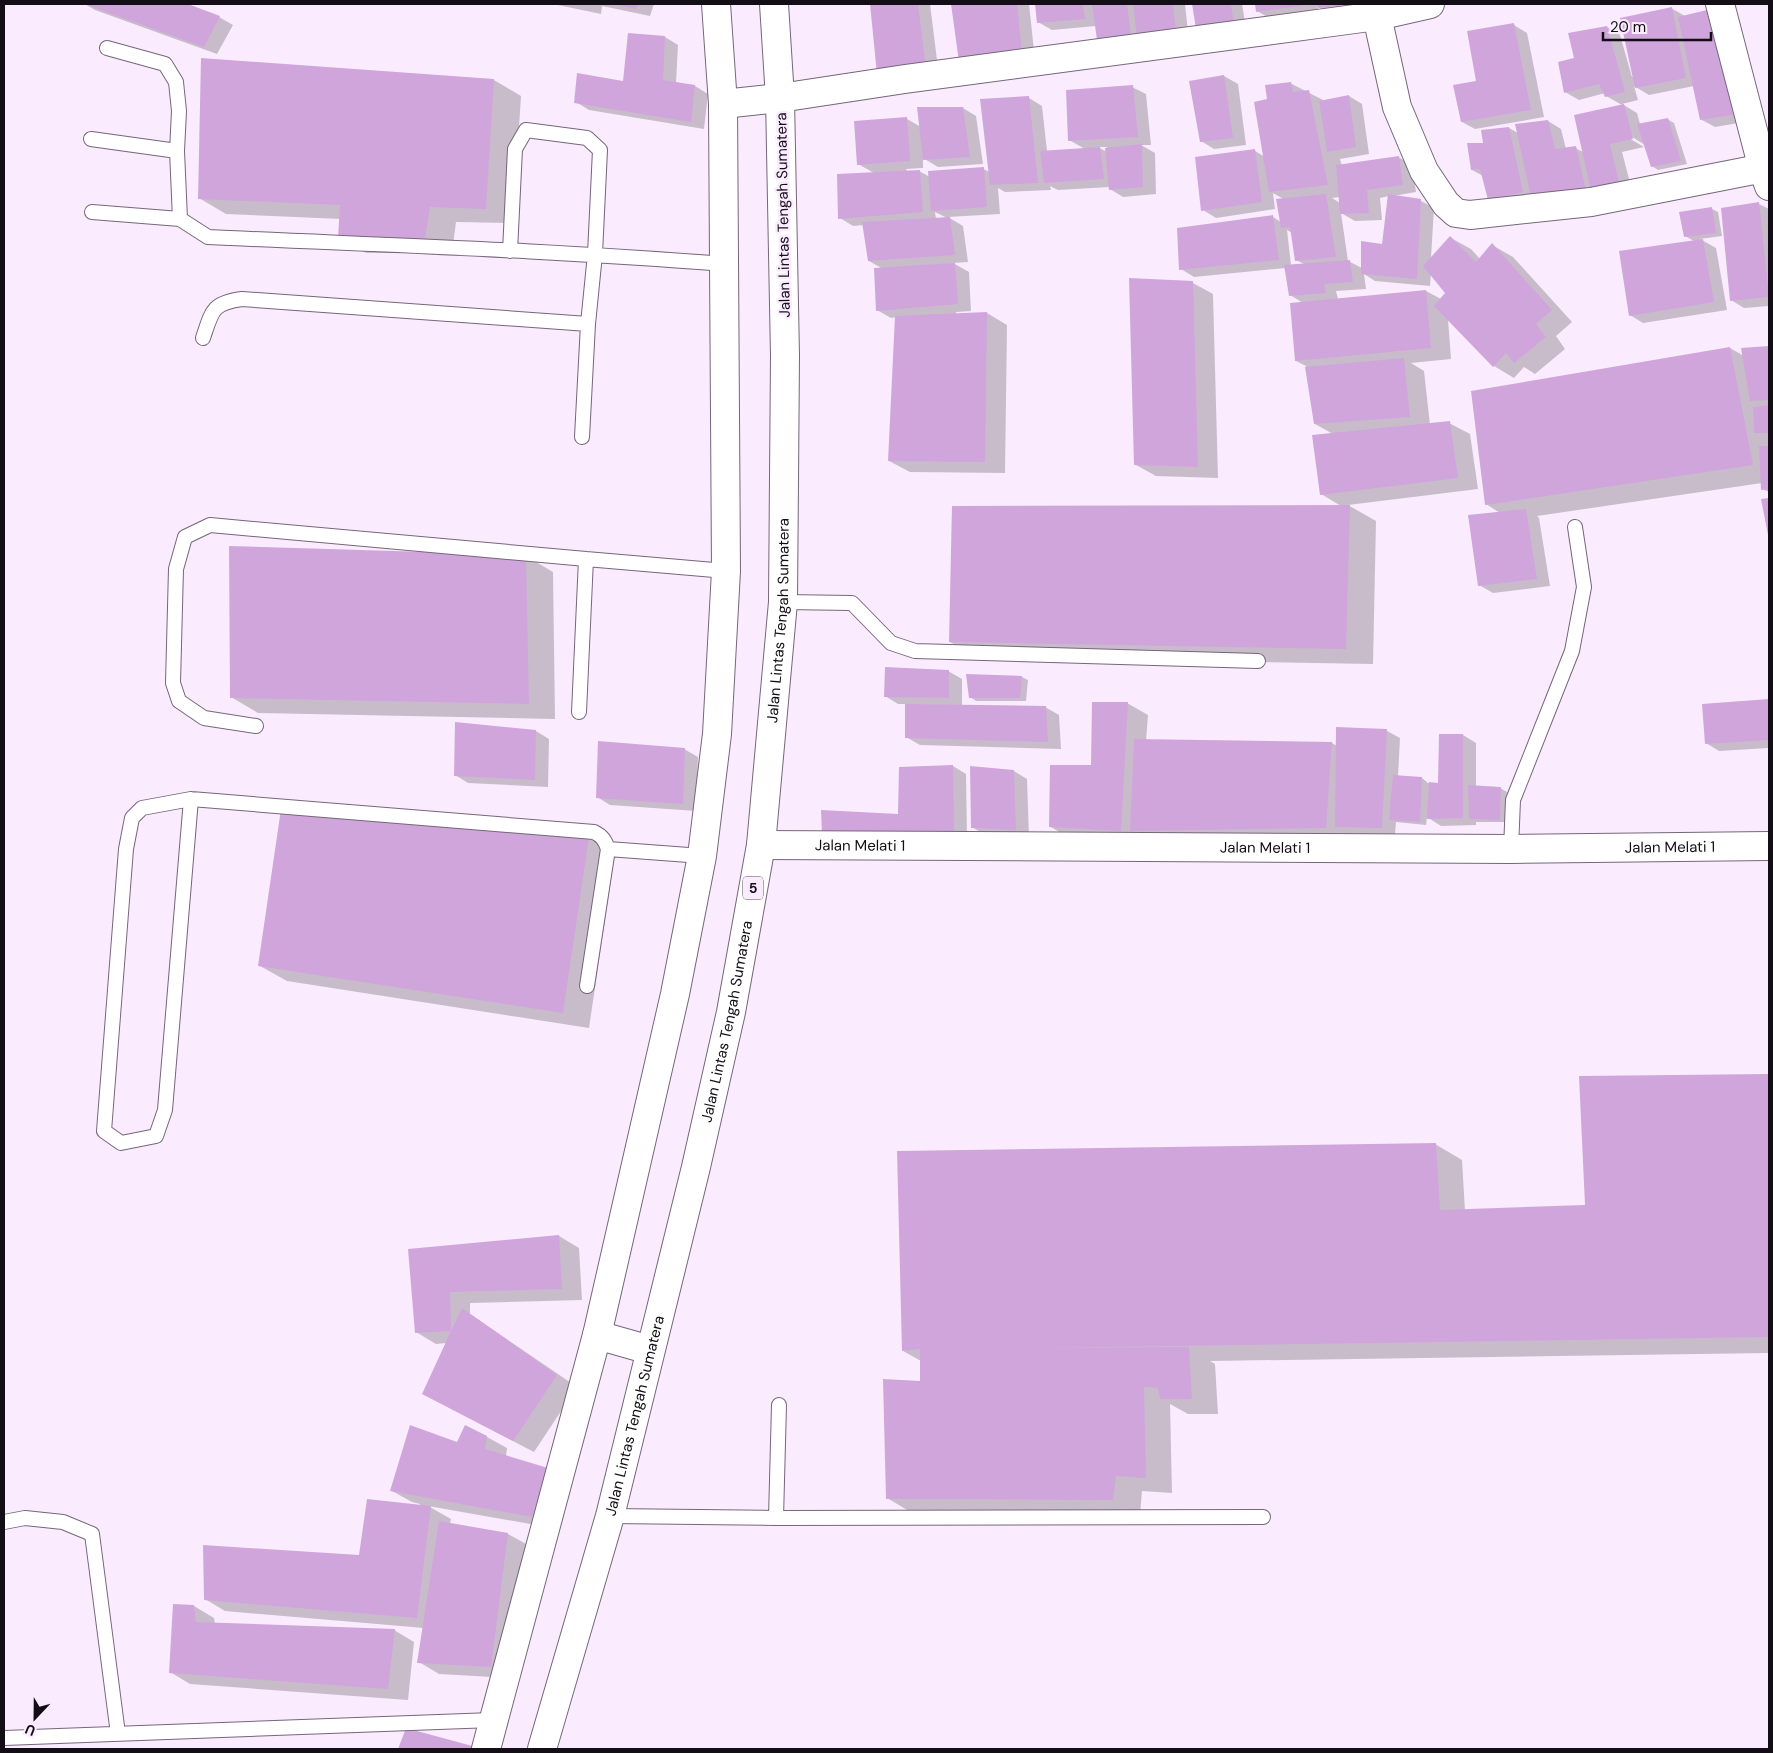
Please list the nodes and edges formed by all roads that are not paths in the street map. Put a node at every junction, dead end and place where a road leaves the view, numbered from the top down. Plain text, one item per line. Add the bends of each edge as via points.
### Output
1 (716, 4) edge
2 (774, 4) edge
3 (1430, 4) edge
4 (1720, 4) edge
5 (1377, 16) junction
6 (107, 48) dead end
7 (780, 98) junction
8 (723, 104) junction
9 (91, 140) dead end
10 (177, 151) junction
11 (1767, 174) edge
12 (92, 212) dead end
13 (180, 219) junction
14 (510, 252) junction
15 (596, 254) junction
16 (724, 264) junction
17 (588, 324) junction
18 (203, 338) dead end
19 (582, 437) dead end
20 (1575, 527) dead end
21 (586, 559) junction
22 (726, 571) junction
23 (784, 602) junction
24 (1258, 661) dead end
25 (579, 712) dead end
26 (256, 726) dead end
27 (191, 800) junction
28 (761, 845) junction
29 (1769, 846) edge
30 (608, 849) junction
31 (1511, 850) junction
32 (702, 856) junction
33 (587, 986) dead end
34 (597, 1335) junction
35 (650, 1350) junction
36 (779, 1405) dead end
37 (610, 1516) junction
38 (1263, 1517) dead end
39 (776, 1518) junction
40 (4, 1522) edge
41 (493, 1720) junction
42 (118, 1734) junction
43 (4, 1738) edge
44 (486, 1749) edge
45 (542, 1749) edge

1 - 8 main road
2 - 7 main road, Jalan Lintas Tengah Sumatera / 5
3 - 5 main road
4 - 11 main road
5 - 7 main road
5 - 11 main road via 1396,107 1424,171 1456,213 1470,216 1591,202
6 - 10 lane via 165,64 176,82 179,111
7 - 8 main road
7 - 23 main road, Jalan Lintas Tengah Sumatera / 5 via 785,356
8 - 16 main road
9 - 10 lane
10 - 13 lane
12 - 13 lane
13 - 14 lane via 208,237
14 - 15 lane
14 - 15 lane via 515,149 526,130 587,138 600,150
15 - 16 lane
15 - 17 lane
16 - 22 main road
17 - 18 lane via 242,299 225,301 212,312
17 - 19 lane
20 - 31 lane via 1584,587 1572,651 1513,800
21 - 22 lane
21 - 25 lane
21 - 26 lane via 210,524 185,537 176,569 173,683 179,701 204,718
22 - 32 main road via 717,734
23 - 24 lane via 852,603 891,643 915,651
23 - 28 main road, Jalan Lintas Tengah Sumatera / 5
27 - 27 lane via 142,808 132,818 126,849 104,1131 121,1144 156,1136 165,1110
27 - 30 lane via 594,832 605,840
28 - 31 main road, Jalan Melati 1
28 - 35 main road, Jalan Lintas Tengah Sumatera / 5 via 730,1012 696,1167
29 - 31 main road, Jalan Melati 1
30 - 32 lane
30 - 33 lane
32 - 34 main road via 675,994
34 - 35 main road
34 - 41 main road
35 - 37 main road, Jalan Lintas Tengah Sumatera / 5
36 - 39 lane
37 - 39 lane
37 - 45 main road, Jalan Lintas Tengah Sumatera / 5
38 - 39 lane
40 - 42 lane via 25,1518 63,1522 92,1534
41 - 42 lane
41 - 44 main road
42 - 43 lane

